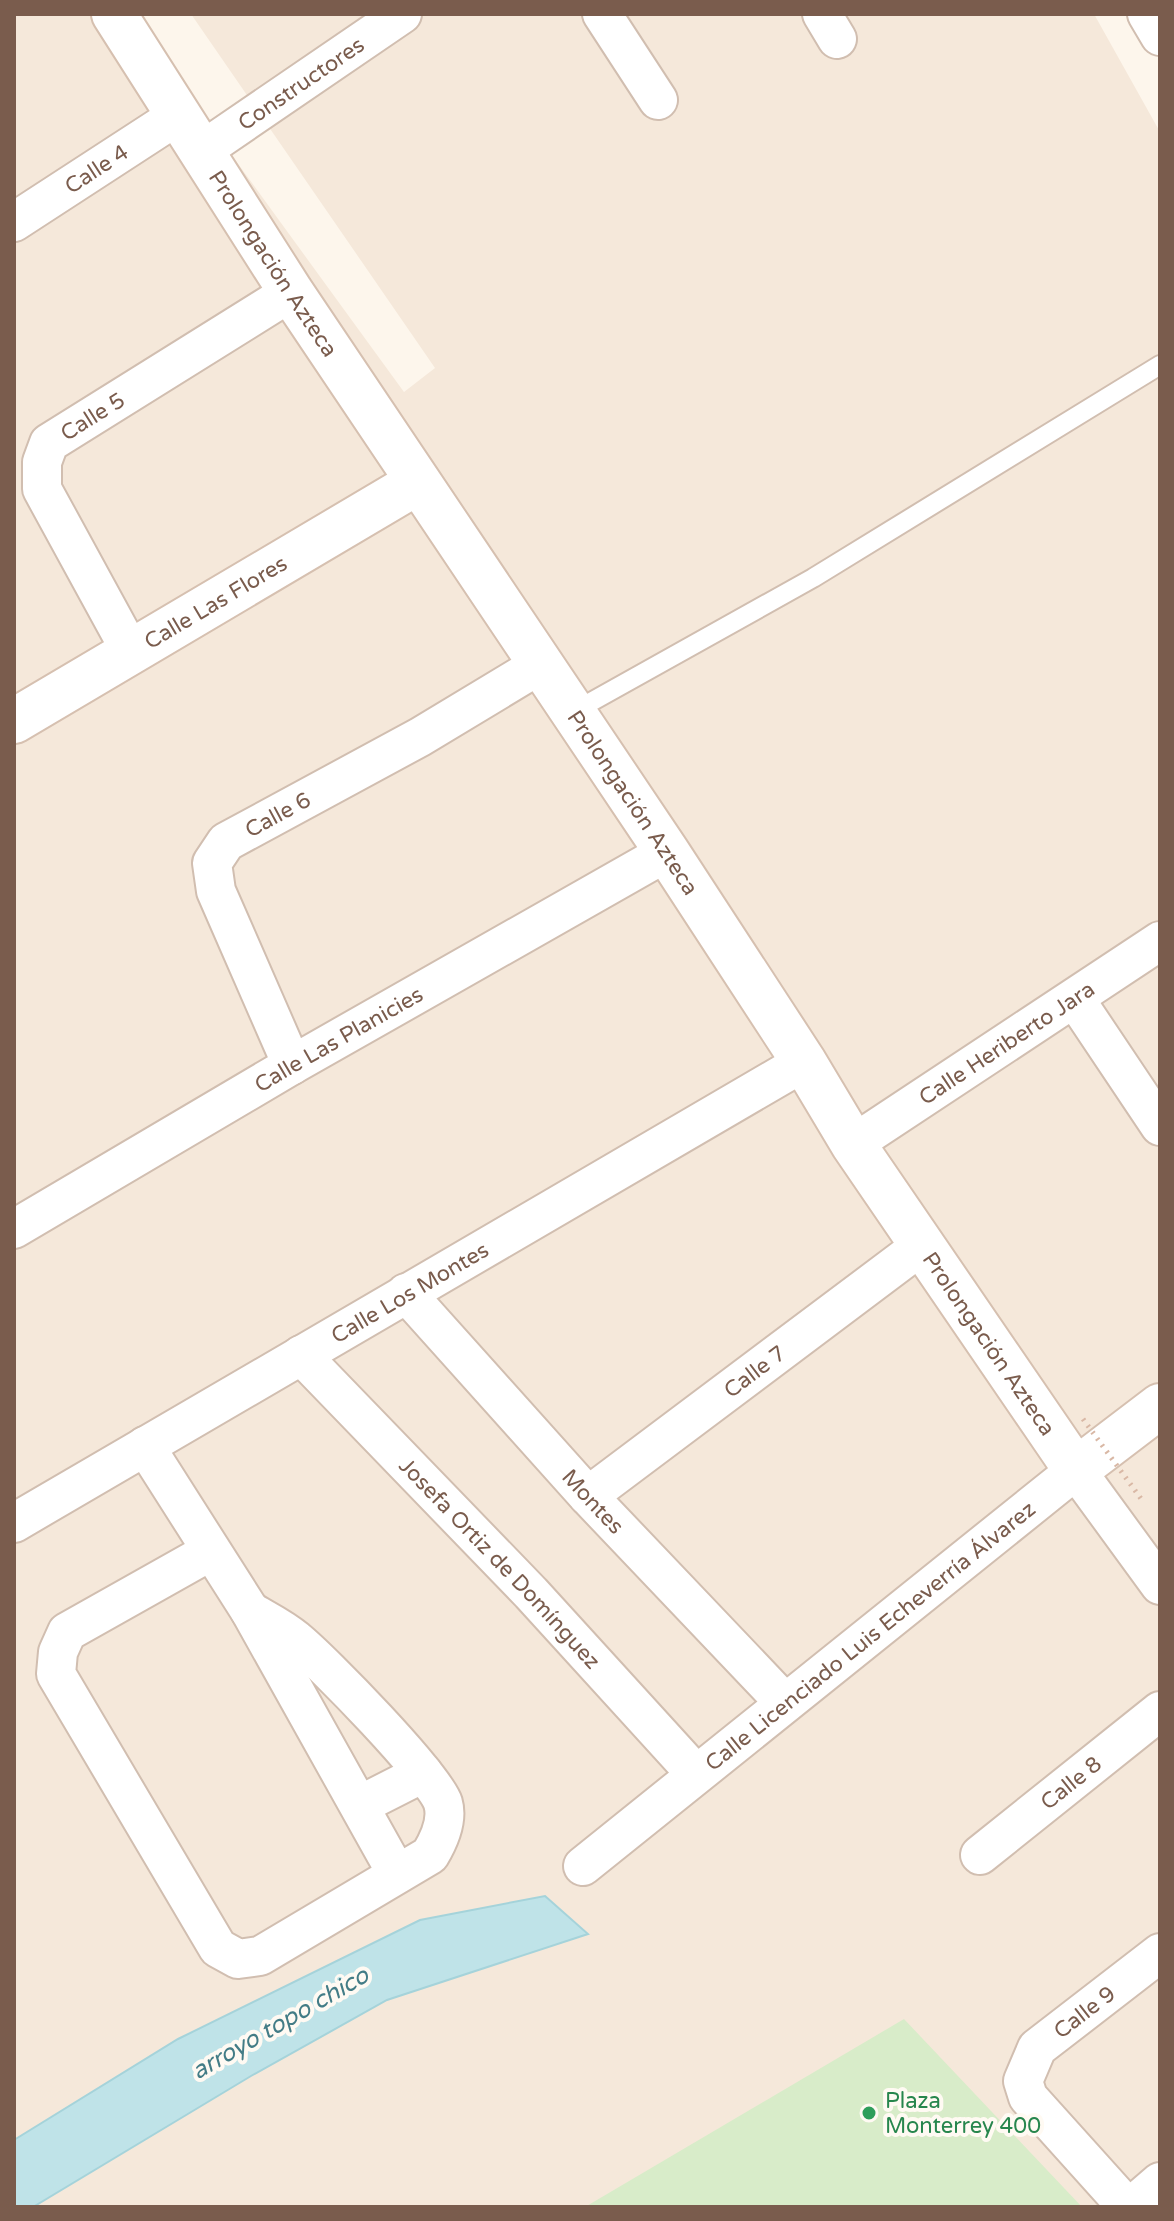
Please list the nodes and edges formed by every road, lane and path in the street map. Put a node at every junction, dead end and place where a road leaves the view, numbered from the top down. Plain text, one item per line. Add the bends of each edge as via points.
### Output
1 (114, 14) edge
2 (602, 14) edge
3 (1147, 14) edge
4 (383, 19) edge
5 (1160, 36) edge
6 (658, 100) dead end
7 (177, 116) junction
8 (200, 152) junction
9 (14, 222) edge
10 (291, 292) junction
11 (1160, 365) edge
12 (418, 482) junction
13 (131, 652) junction
14 (541, 664) junction
15 (573, 712) junction
16 (14, 721) edge
17 (667, 852) junction
18 (1160, 941) edge
19 (1075, 999) junction
20 (804, 1062) junction
21 (292, 1065) junction
22 (1160, 1126) edge
23 (853, 1144) junction
24 (14, 1229) edge
25 (921, 1246) junction
26 (406, 1293) junction
27 (301, 1355) junction
28 (1160, 1406) edge
29 (1083, 1419) dead end
30 (145, 1446) junction
31 (1076, 1470) junction
32 (588, 1496) junction
33 (1142, 1500) dead end
34 (14, 1523) edge
35 (211, 1551) junction
36 (1160, 1585) edge
37 (250, 1611) junction
38 (785, 1703) junction
39 (1160, 1711) edge
40 (423, 1773) junction
41 (695, 1773) junction
42 (360, 1805) junction
43 (980, 1855) dead end
44 (583, 1866) dead end
45 (397, 1874) junction
46 (1160, 1953) edge
47 (1160, 2182) edge
48 (1129, 2207) edge

1 - 7 street, Prolongación Azteca
2 - 6 street
3 - 5 street
4 - 8 street, Constructores
7 - 8 street, Prolongación Azteca
7 - 9 street, Calle 4
8 - 10 street, Prolongación Azteca
10 - 12 street, Prolongación Azteca
10 - 13 street, Calle 5 via 49,443 42,462 42,489
11 - 15 lane via 863,549
12 - 13 street, Calle Las Flores
12 - 14 street, Prolongación Azteca
13 - 16 street, Calle Las Flores
14 - 15 street, Prolongación Azteca
14 - 21 street, Calle 6 via 420,737 226,842 212,863 216,891
15 - 17 street, Prolongación Azteca
17 - 20 street, Prolongación Azteca
17 - 21 street, Calle Las Planicies
18 - 19 street, Calle Heriberto Jara
19 - 22 street
19 - 23 street, Calle Heriberto Jara
20 - 23 street, Prolongación Azteca
20 - 26 street, Calle Los Montes
21 - 24 street, Calle Las Planicies
23 - 25 street, Prolongación Azteca
25 - 31 street, Prolongación Azteca
25 - 32 street, Calle 7
26 - 27 street, Calle Los Montes
26 - 32 street, Montes
27 - 30 street, Calle Los Montes
27 - 41 street, Josefa Ortiz de Domínguez via 531,1593
28 - 31 street, Calle Licenciado Luis Echeverría Álvarez
29 - 33 path, bridge
30 - 34 street, Calle Los Montes
30 - 35 street
31 - 36 street, Prolongación Azteca
31 - 38 street, Calle Licenciado Luis Echeverría Álvarez
32 - 38 street, Montes
35 - 37 street
35 - 45 street via 67,1632 56,1674 226,1954 238,1959 260,1956
37 - 40 street via 298,1641
37 - 42 street
38 - 41 street, Calle Licenciado Luis Echeverría Álvarez
39 - 43 street, Calle 8
40 - 42 street
40 - 45 street via 444,1805 443,1826 430,1855
41 - 44 street, Calle Licenciado Luis Echeverría Álvarez
42 - 45 street
46 - 48 street, Calle 9 via 1037,2048 1023,2081 1028,2097
47 - 48 street

